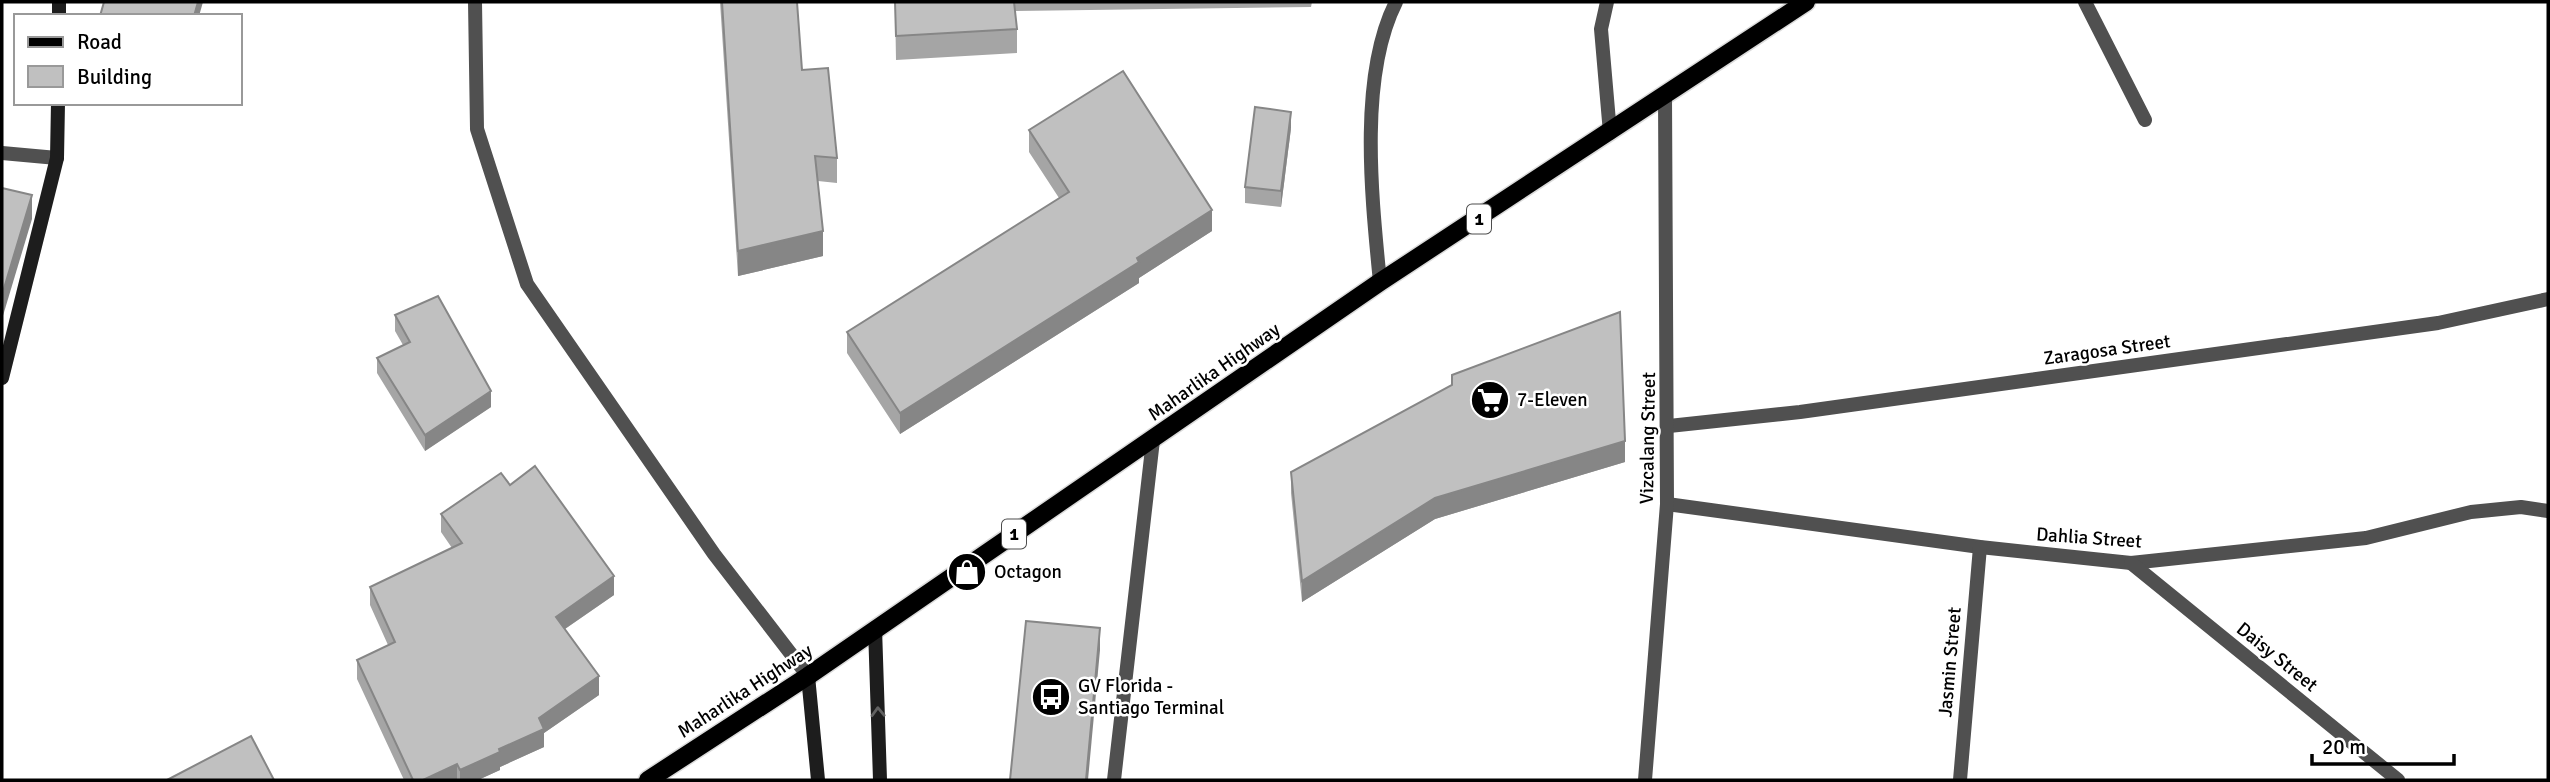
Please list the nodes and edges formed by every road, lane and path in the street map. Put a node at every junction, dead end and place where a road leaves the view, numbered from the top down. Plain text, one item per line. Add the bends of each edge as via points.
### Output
1 (475, 2) edge
2 (1396, 2) edge
3 (1606, 2) edge
4 (1806, 2) edge
5 (2085, 2) edge
6 (1664, 96) junction
7 (58, 105) edge
8 (2145, 120) dead end
9 (1610, 133) junction
10 (2, 153) edge
11 (57, 158) junction
12 (1380, 282) junction
13 (2548, 299) edge
14 (2, 378) edge
15 (1669, 426) junction
16 (1153, 440) junction
17 (1667, 504) junction
18 (2548, 511) edge
19 (1980, 547) junction
20 (2131, 563) junction
21 (875, 628) junction
22 (808, 676) junction
23 (648, 780) edge
24 (818, 780) edge
25 (880, 780) edge
26 (1114, 780) edge
27 (1645, 780) edge
28 (1960, 780) edge
29 (2398, 780) edge

1 - 22 street via 477,129 527,284 714,554
2 - 12 street via 1385,24 1373,115 1370,180
3 - 9 street via 1601,29
4 - 6 main road, Maharlika Highway / 1
5 - 8 street
6 - 9 main road, Maharlika Highway / 1
6 - 15 street, Vizcalang Street
7 - 11 street
9 - 12 main road, Maharlika Highway / 1
10 - 11 street
11 - 14 street
12 - 16 main road, Maharlika Highway / 1
13 - 15 street, Zaragosa Street via 2411,327
15 - 17 street, Vizcalang Street
16 - 21 main road, Maharlika Highway / 1
16 - 26 street
17 - 19 street, Dahlia Street
17 - 27 street, Vizcalang Street
18 - 20 street, Dahlia Street via 2521,506 2471,512 2366,538
19 - 20 street, Dahlia Street
19 - 28 street, Jasmin Street
20 - 29 street, Daisy Street
21 - 22 main road, Maharlika Highway / 1
25 -> 21 street
22 - 23 main road, Maharlika Highway / 1
22 - 24 street

